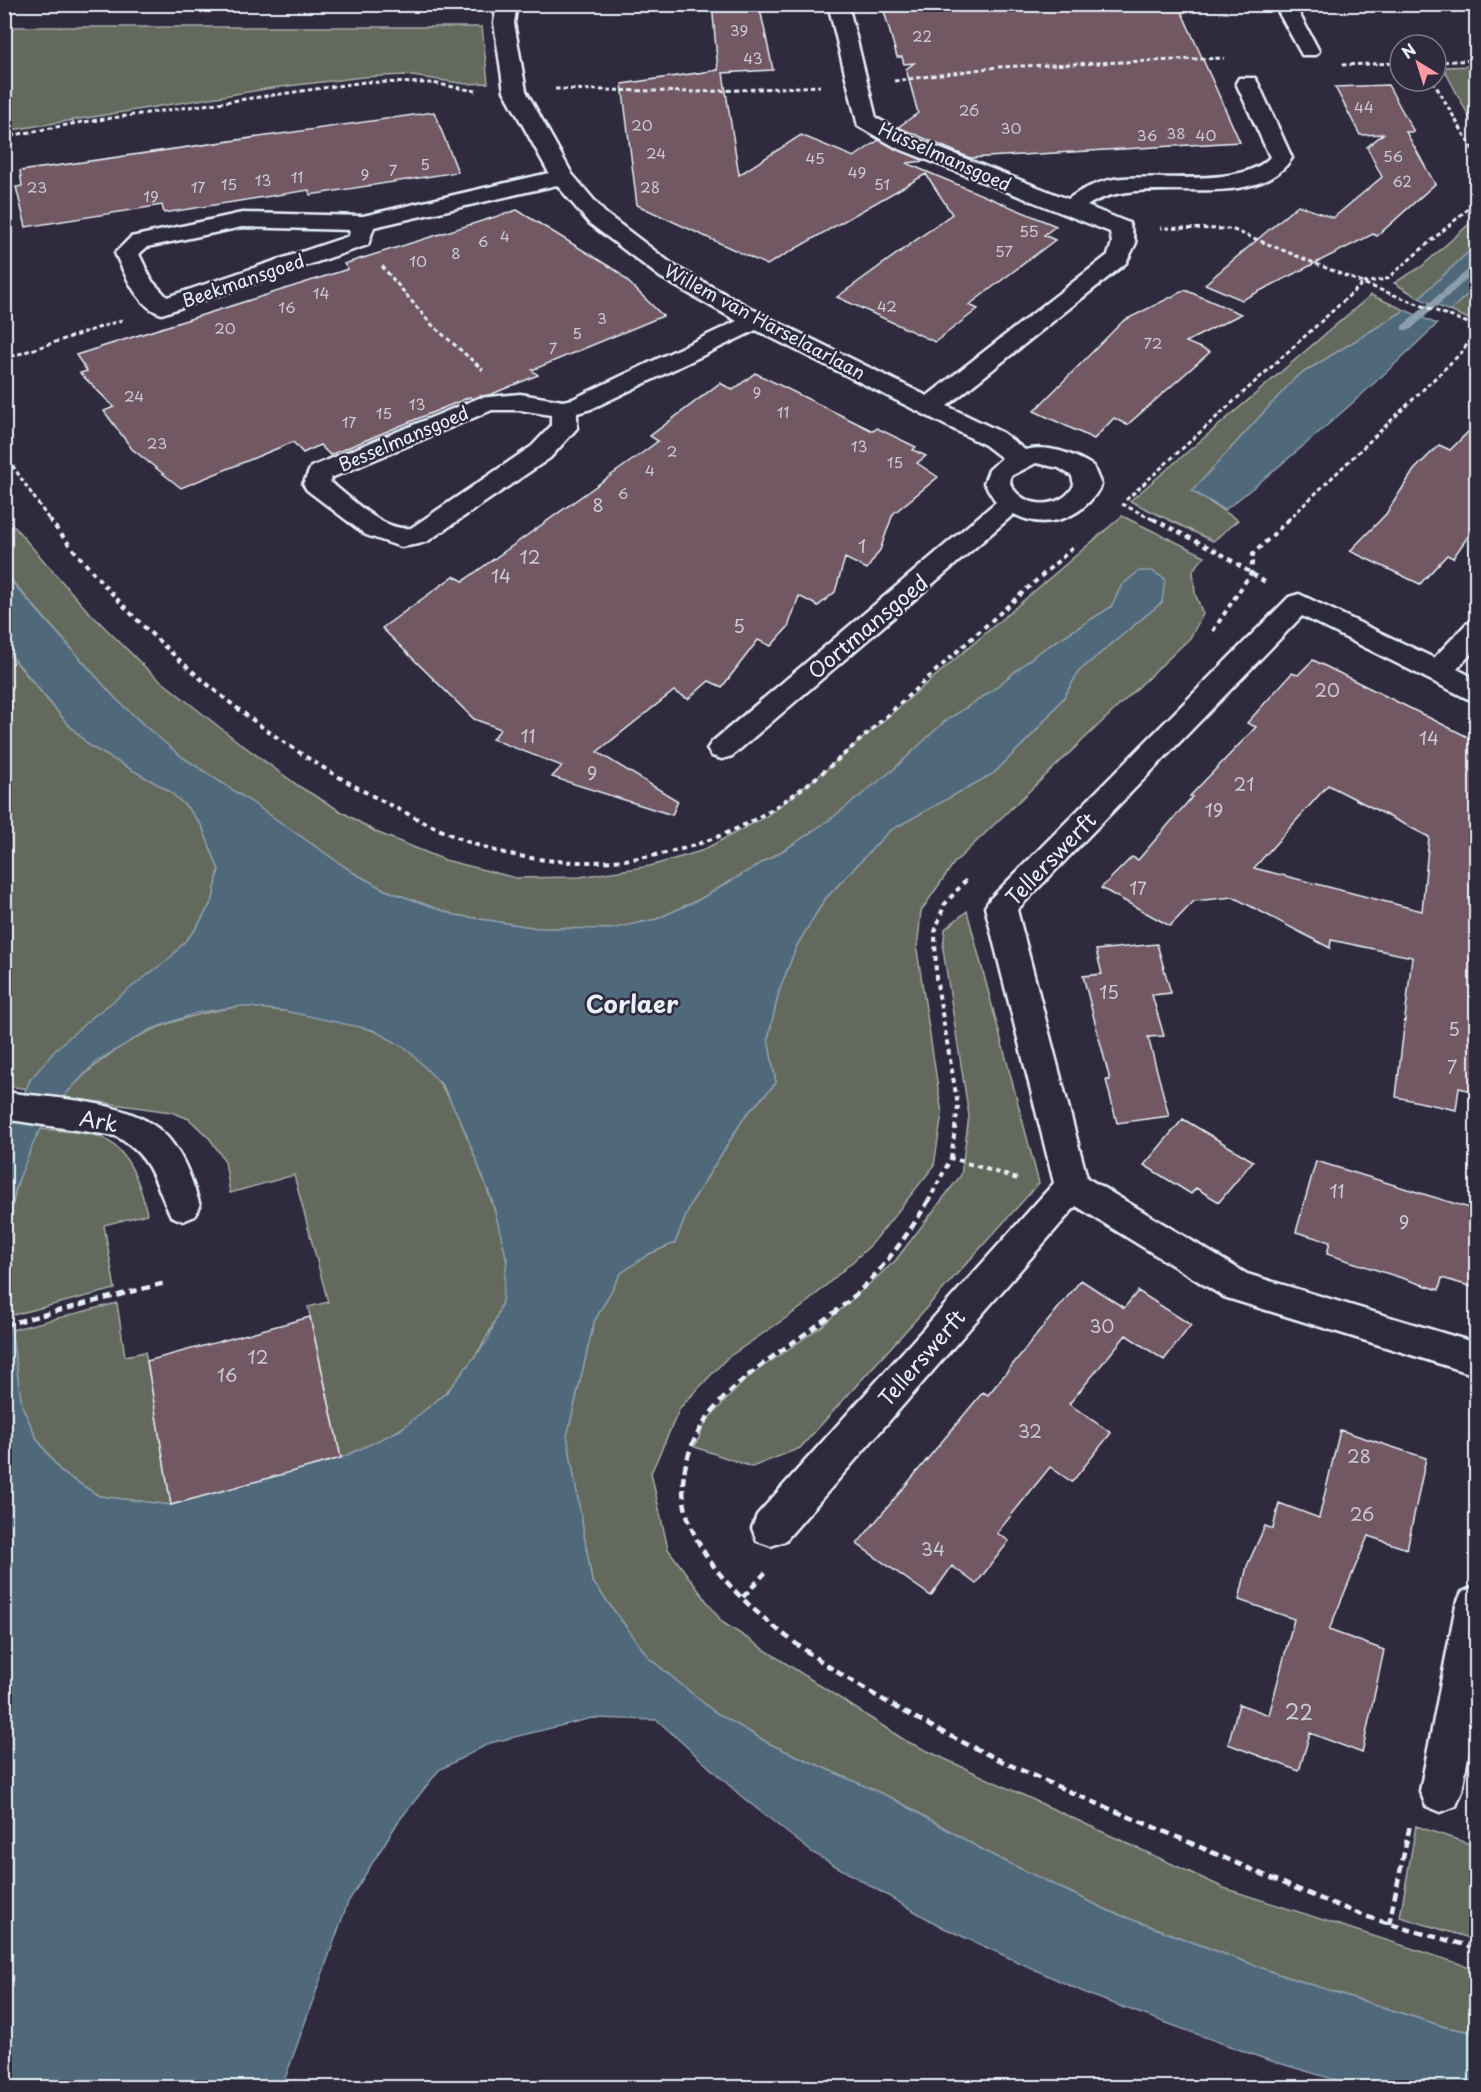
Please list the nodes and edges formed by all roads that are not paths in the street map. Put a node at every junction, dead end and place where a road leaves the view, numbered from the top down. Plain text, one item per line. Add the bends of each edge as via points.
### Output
1 (507, 4) edge
2 (838, 4) edge
3 (1284, 4) edge
4 (1309, 51) dead end
5 (1247, 83) dead end
6 (562, 177) junction
7 (1069, 208) junction
8 (362, 231) junction
9 (756, 321) junction
10 (928, 407) junction
11 (564, 409) junction
12 (1019, 458) junction
13 (1012, 502) junction
14 (1476, 631) edge
15 (1438, 672) junction
16 (1476, 691) edge
17 (722, 749) dead end
18 (4, 1105) edge
19 (1072, 1186) junction
20 (183, 1206) dead end
21 (1476, 1359) edge
22 (771, 1528) dead end
23 (1476, 1605) edge
24 (1441, 1791) road end

1 - 6 street, Willem van Harselaarlaan via 504,23 515,91
2 - 7 street, Husselmansgoed via 866,121 905,143
3 - 4 street
5 - 7 street via 1281,158 1270,172 1239,180 1116,186 1087,195
6 - 8 street, Beekmansgoed
6 - 9 street, Willem van Harselaarlaan via 597,218 668,272
7 - 10 street, Husselmansgoed via 1121,228 1124,243 1118,258
8 - 8 street, Beekmansgoed via 242,220 139,242 127,253 141,283 162,307
9 - 10 street, Willem van Harselaarlaan
9 - 11 street, Besselmansgoed
10 - 12 street via 994,439
11 - 11 street, Besselmansgoed via 520,402 488,403 320,472 316,484 375,529 401,538 419,535 541,452 564,428
12 - 13 street via 999,473 997,483
12 - 13 street via 1054,456 1070,462 1088,482 1087,494 1064,510 1028,509
13 - 17 street, Oortmansgoed
14 - 15 street
15 - 16 street
15 - 19 street, Tellerswerft via 1299,603 1001,908
18 - 20 street, Ark via 123,1122 141,1132 161,1150
19 - 21 street via 1237,1286
19 - 22 street, Tellerswerft
23 - 24 street

